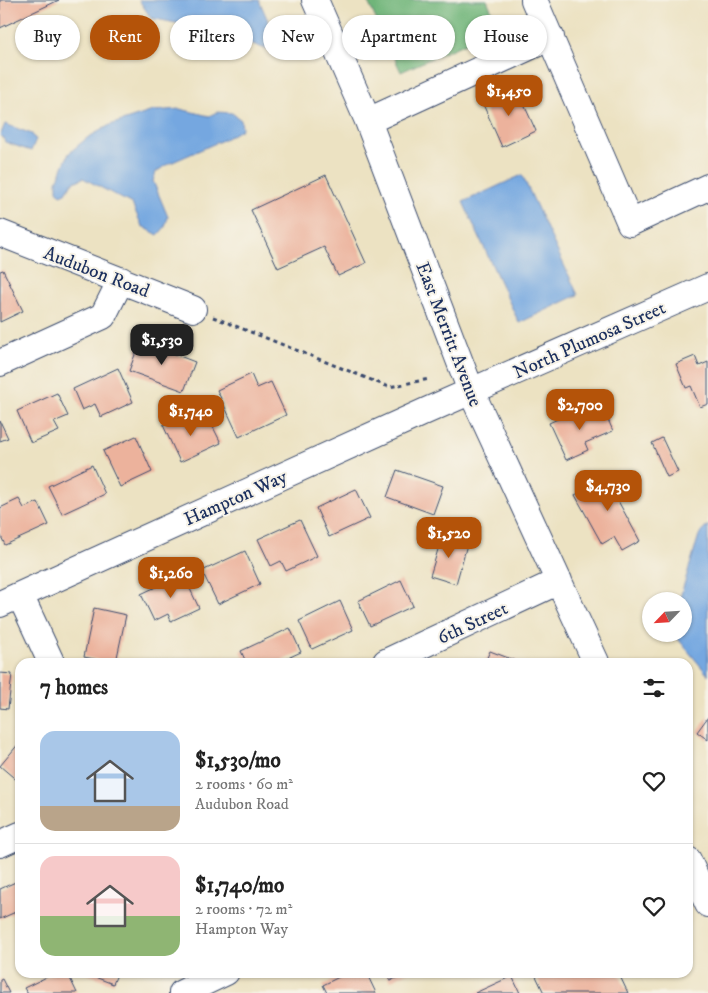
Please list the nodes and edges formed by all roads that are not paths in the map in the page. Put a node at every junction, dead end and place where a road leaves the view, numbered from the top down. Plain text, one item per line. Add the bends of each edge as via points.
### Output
1 (315, 0) edge
2 (534, 0) edge
3 (550, 37) junction
4 (368, 121) junction
5 (708, 187) edge
6 (0, 233) edge
7 (121, 280) junction
8 (708, 287) edge
9 (194, 309) road end
10 (0, 363) edge
11 (471, 391) junction
12 (559, 581) junction
13 (10, 600) edge
14 (48, 658) edge
15 (395, 658) edge
16 (594, 658) edge
17 (15, 837) edge
18 (0, 844) edge
19 (693, 871) edge
20 (708, 904) edge

1 - 4 street, East Merritt Avenue
2 - 3 street
3 - 4 street
3 - 5 street via 630,223
4 - 11 street, East Merritt Avenue
6 - 7 street, Audubon Road
7 - 9 street, Audubon Road
7 - 10 street via 103,316
8 - 11 street, North Plumosa Street
11 - 12 street, East Merritt Avenue
11 - 13 street, Hampton Way
12 - 15 street, 6th Street
12 - 16 street, East Merritt Avenue
13 - 14 street
17 - 18 street
19 - 20 street

